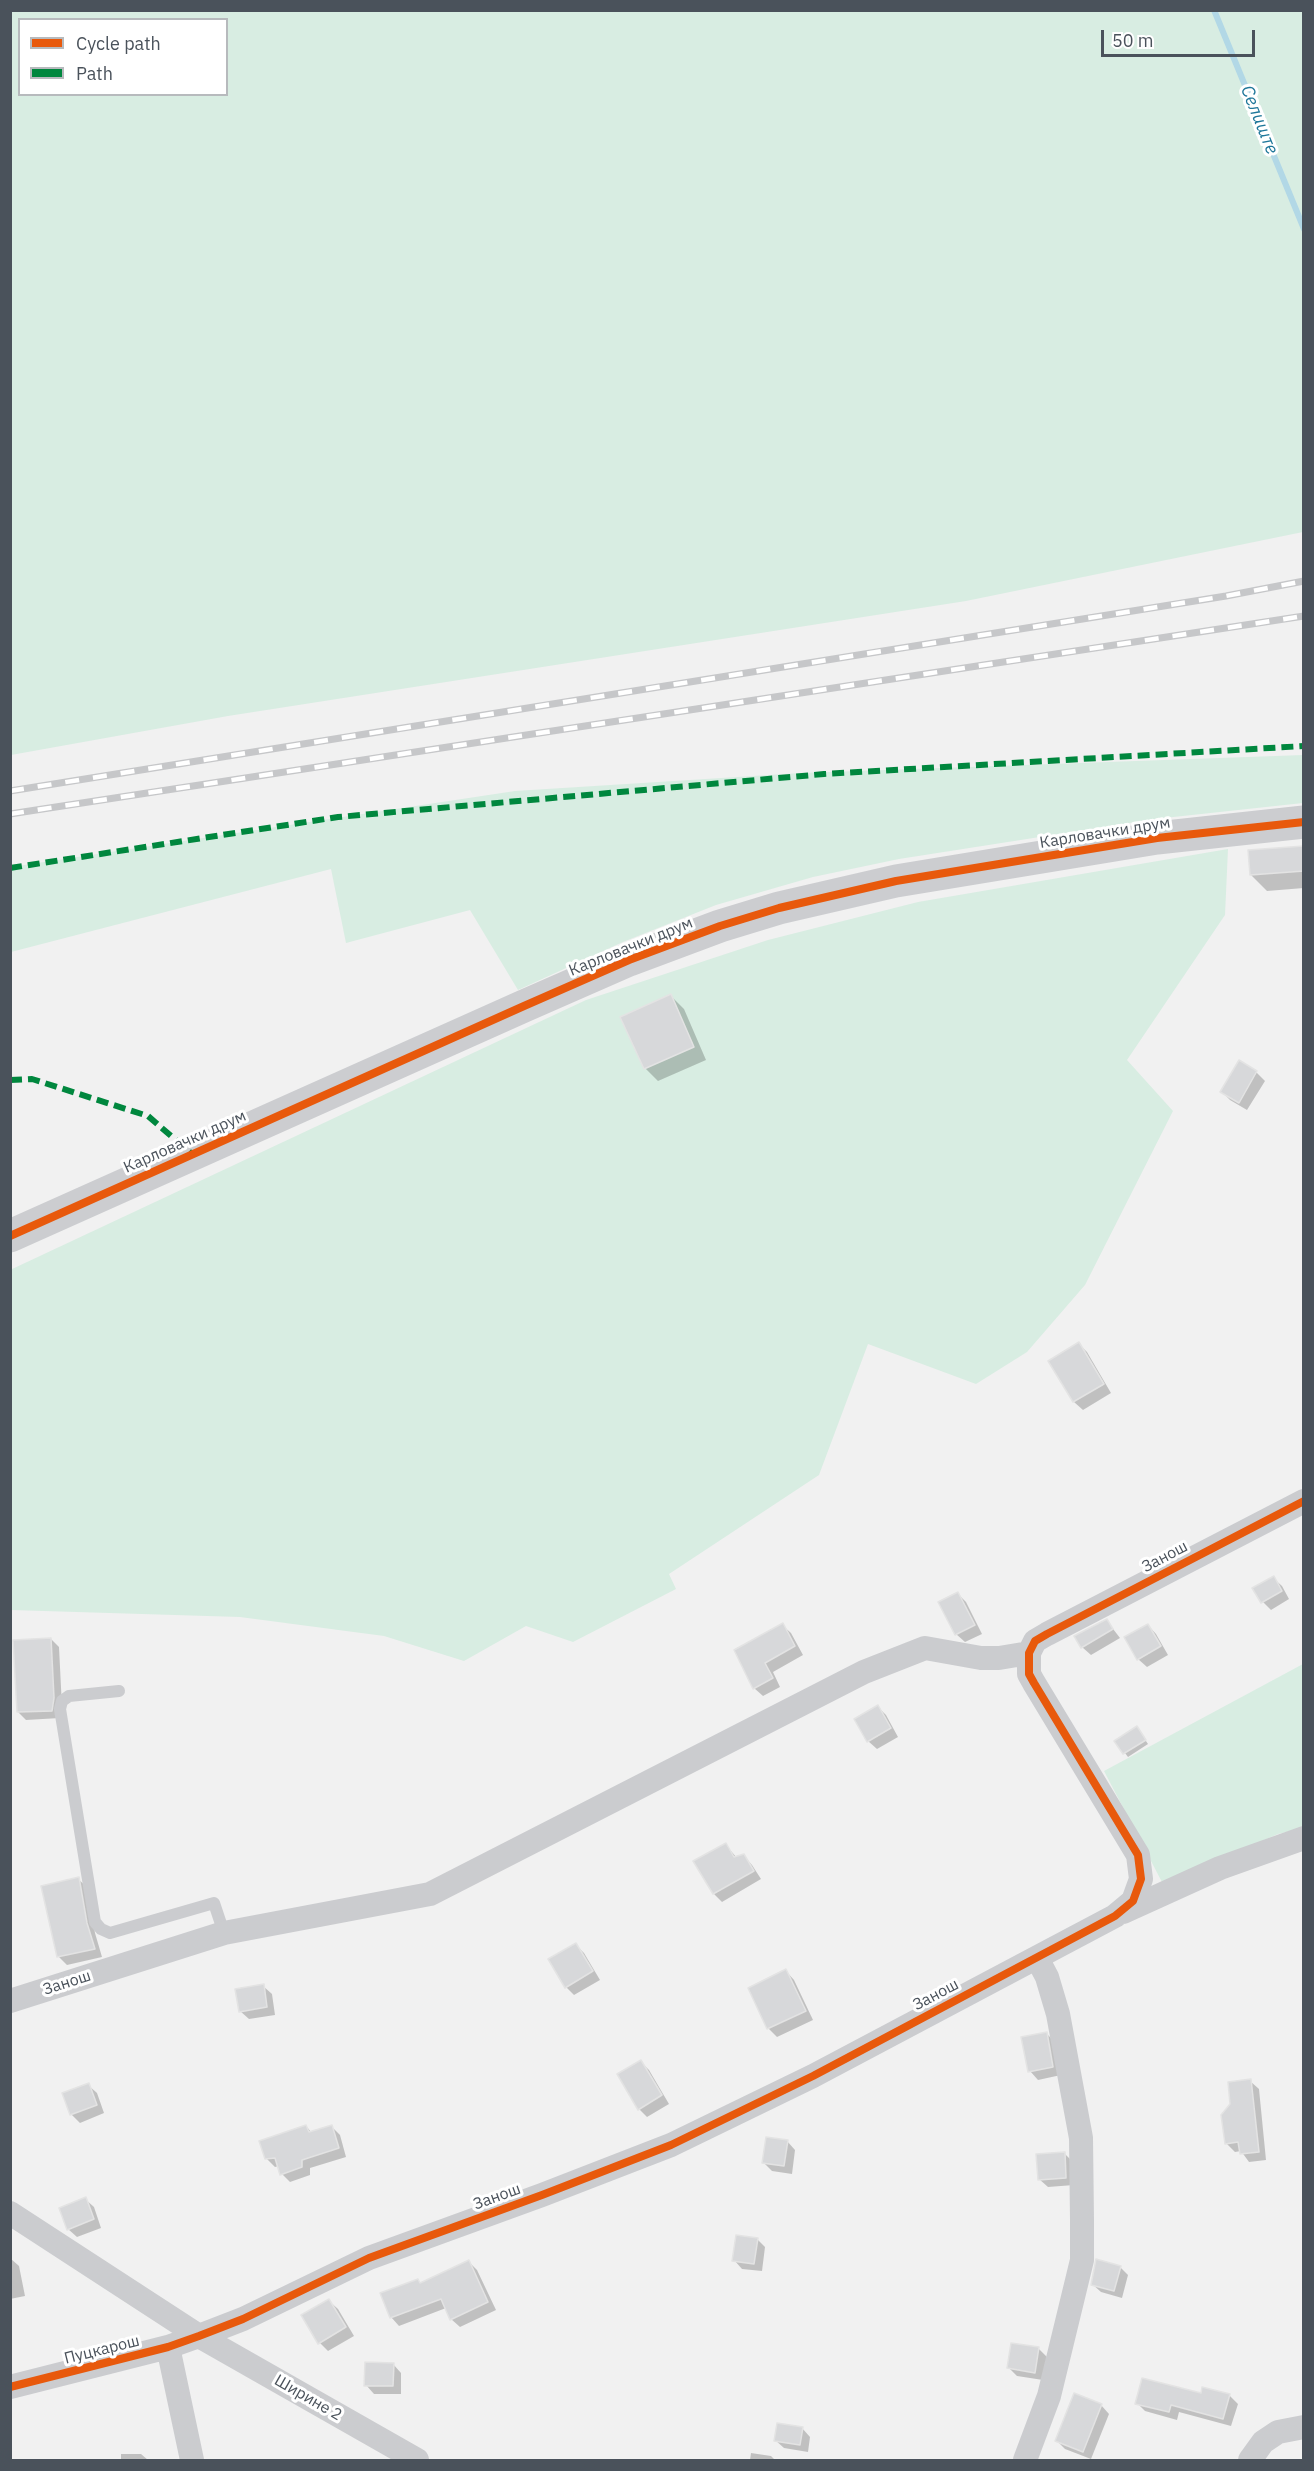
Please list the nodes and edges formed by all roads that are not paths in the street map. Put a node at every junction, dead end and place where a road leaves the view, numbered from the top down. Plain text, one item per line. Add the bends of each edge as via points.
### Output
1 (1304, 822) edge
2 (10, 1236) edge
3 (1304, 1501) edge
4 (1029, 1653) junction
5 (119, 1691) dead end
6 (1304, 1838) edge
7 (1115, 1916) junction
8 (224, 1933) junction
9 (1037, 1958) junction
10 (10, 2001) edge
11 (10, 2213) edge
12 (199, 2336) junction
13 (168, 2348) junction
14 (10, 2387) edge
15 (1304, 2427) edge
16 (192, 2460) edge
17 (417, 2460) edge
18 (1025, 2460) edge
19 (1250, 2460) edge

1 - 2 main road, Карловачки друм via 1157,838 896,881 789,905 720,926 524,1005
3 - 4 street, Занош via 1047,1634 1035,1641
4 - 7 street, Занош via 1029,1674 1138,1855 1141,1878 1133,1900
4 - 8 street, Занош via 981,1658 925,1648 864,1671 430,1894
5 - 8 lane via 69,1696 60,1709 95,1922 110,1933 214,1903
6 - 7 street, Занош via 1220,1868
7 - 9 street, Занош
8 - 10 street, Занош
9 - 12 street, Занош via 672,2145 369,2258
9 - 18 street via 1058,2014 1081,2138 1082,2260 1049,2396
11 - 12 street, Ширине 2
12 - 13 street, Пуцкарош
12 - 17 street, Ширине 2
13 - 14 street, Пуцкарош
13 - 16 street
15 - 19 street via 1278,2432 1263,2442

